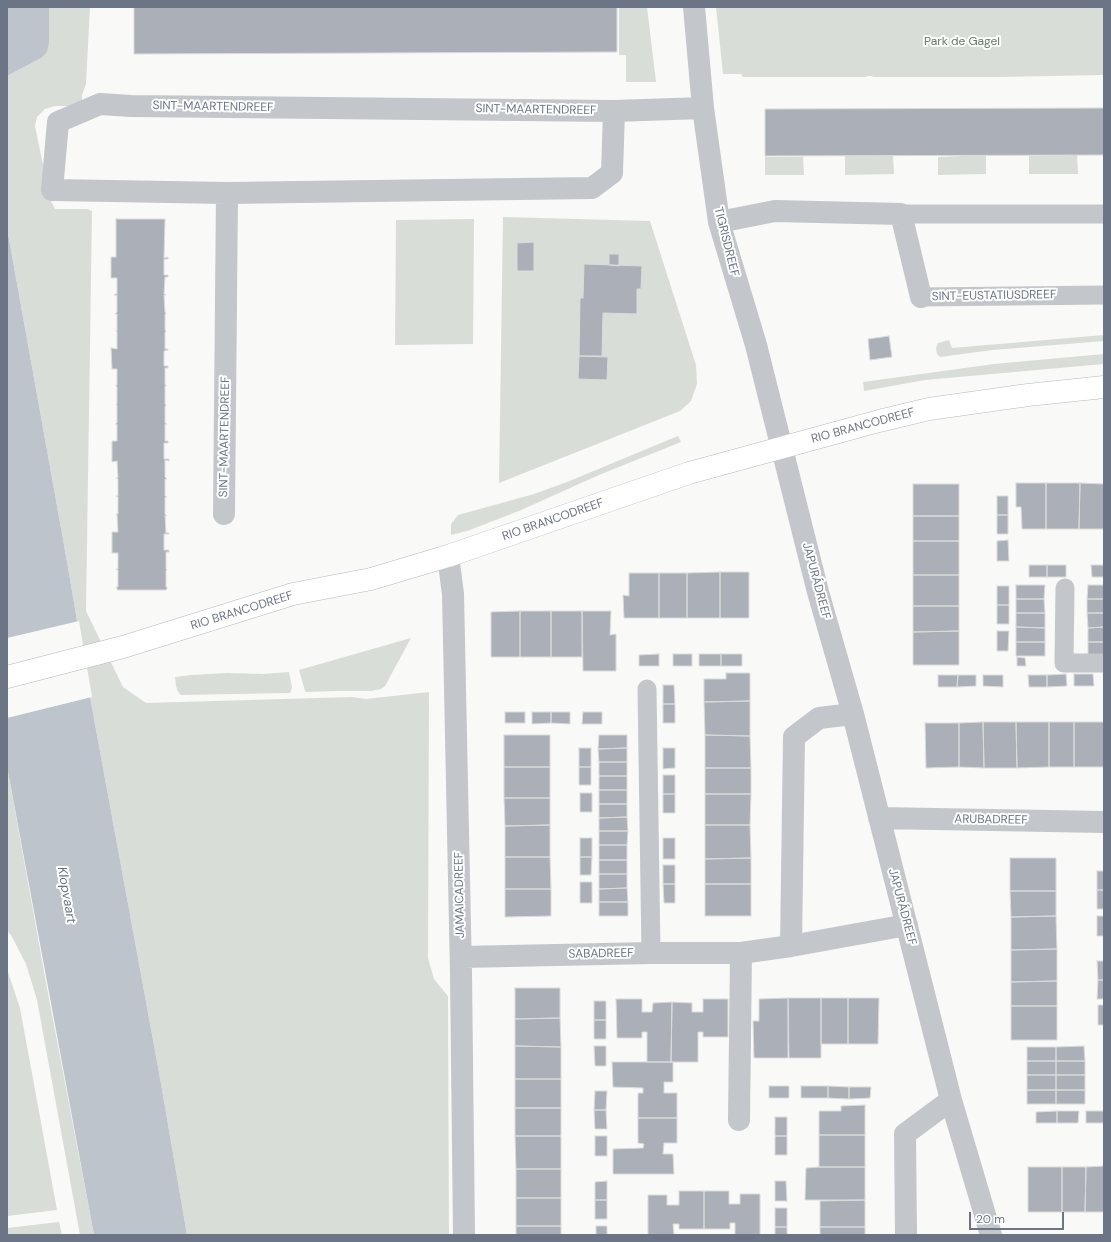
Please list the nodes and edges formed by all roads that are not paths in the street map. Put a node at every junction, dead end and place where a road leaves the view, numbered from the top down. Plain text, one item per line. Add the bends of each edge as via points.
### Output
1 (694, 7) edge
2 (703, 108) junction
3 (614, 111) junction
4 (227, 193) junction
5 (901, 214) junction
6 (1104, 214) edge
7 (719, 222) junction
8 (1104, 295) edge
9 (921, 297) joint
10 (1104, 387) edge
11 (782, 448) junction
12 (224, 514) dead end
13 (448, 556) junction
14 (1065, 588) dead end
15 (1104, 663) edge
16 (7, 677) edge
17 (647, 689) dead end
18 (853, 714) junction
19 (879, 818) junction
20 (1104, 822) edge
21 (907, 925) junction
22 (790, 946) junction
23 (651, 953) junction
24 (741, 953) junction
25 (461, 957) junction
26 (952, 1100) junction
27 (739, 1120) dead end
28 (464, 1235) edge
29 (906, 1235) edge
30 (991, 1235) edge

1 - 2 street, TIGRISDREEF
2 - 3 street, SINT-MAARTENDREEF
2 - 7 street, TIGRISDREEF
3 - 4 street, SINT-MAARTENDREEF via 612,173 592,188
3 - 4 street, SINT-MAARTENDREEF via 100,104 58,122 52,190
4 - 12 street, SINT-MAARTENDREEF
5 - 6 lane
5 - 7 street via 775,211
5 - 9 street, SINT-EUSTATIUSDREEF
7 - 11 street, TIGRISDREEF via 756,345
8 - 9 lane, SINT-EUSTATIUSDREEF
10 - 11 street, RIO BRANCODREEF via 930,409
11 - 13 street, RIO BRANCODREEF via 689,474
11 - 18 street, JAPURÁDREEF via 818,592
13 - 16 street, RIO BRANCODREEF via 371,580 293,594 188,628
13 - 25 street, JAMAICADREEF via 453,594
14 - 15 lane via 1064,663
17 - 23 lane
18 - 19 street, JAPURÁDREEF
18 - 22 street via 819,718 794,737
19 - 20 street, ARUBADREEF
19 - 21 street, JAPURÁDREEF
21 - 22 street, SABADREEF
21 - 26 street, JAPURÁDREEF
22 - 24 street, SABADREEF
23 - 24 street, SABADREEF
23 - 25 street, SABADREEF
24 - 27 street
25 - 28 street, JAMAICADREEF
26 - 29 street via 905,1134
26 - 30 street, JAPURÁDREEF

